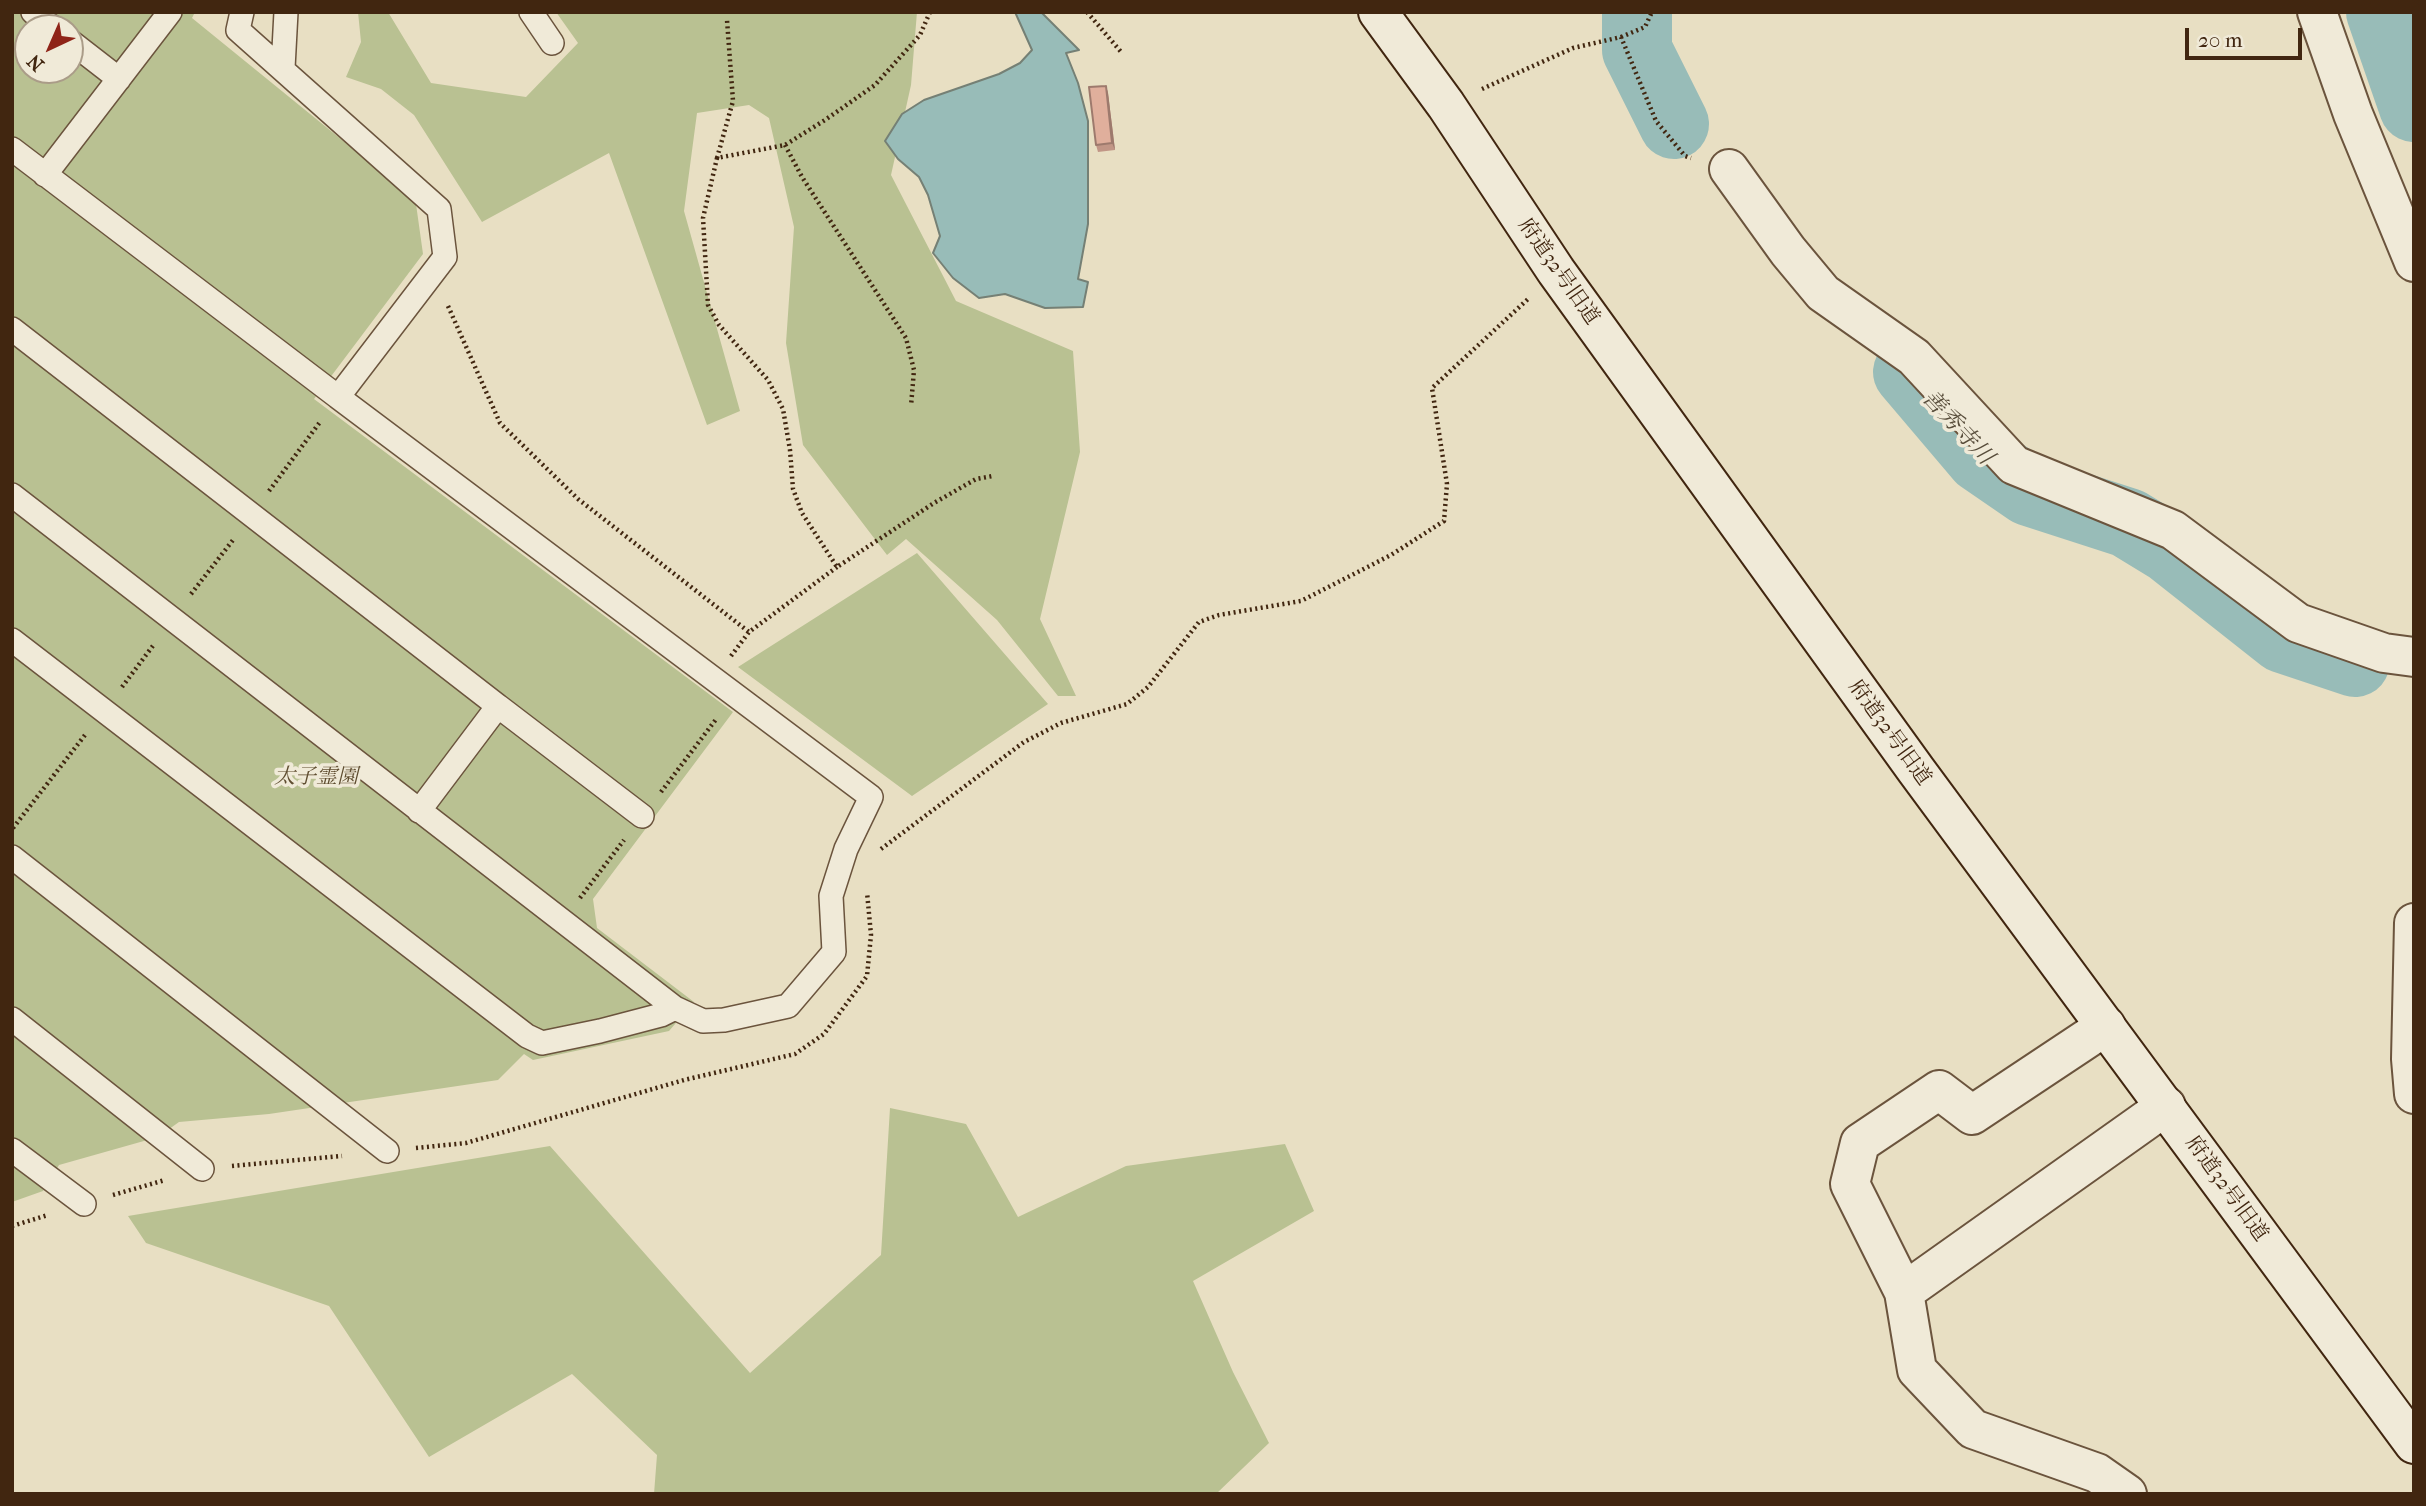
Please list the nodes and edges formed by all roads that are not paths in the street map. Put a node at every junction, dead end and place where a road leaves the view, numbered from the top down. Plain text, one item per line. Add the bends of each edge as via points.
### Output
1 (170, 12) edge
2 (242, 12) edge
3 (285, 12) edge
4 (531, 12) edge
5 (1378, 12) edge
6 (2316, 12) edge
7 (552, 43) dead end
8 (84, 52) edge
9 (283, 68) junction
10 (119, 79) junction
11 (12, 149) edge
12 (1729, 169) road end
13 (45, 175) junction
14 (2414, 262) edge
15 (12, 329) edge
16 (338, 397) junction
17 (12, 495) edge
18 (12, 640) edge
19 (2414, 657) edge
20 (498, 706) junction
21 (419, 811) junction
22 (642, 816) dead end
23 (12, 857) edge
24 (2414, 923) edge
25 (675, 1008) junction
26 (12, 1019) edge
27 (2106, 1026) junction
28 (2414, 1094) edge
29 (2166, 1106) junction
30 (12, 1150) edge
31 (387, 1152) dead end
32 (202, 1169) dead end
33 (84, 1204) dead end
34 (1904, 1292) junction
35 (2414, 1444) edge
36 (2127, 1494) edge

1 - 10 lane
2 - 9 lane via 238,30
3 - 9 lane
4 - 7 lane
5 - 27 street, 府道32号旧道 via 1564,282
6 - 14 street
8 - 10 lane
9 - 16 lane via 439,209 445,257
10 - 13 lane
11 - 13 lane
12 - 19 street via 1823,293 1913,357 2014,465 2173,530 2298,623 2384,653
13 - 16 lane
15 - 20 lane
16 - 25 lane via 871,797 846,849 831,896 834,952 788,1006 703,1021
17 - 21 lane
18 - 25 lane via 527,1036 542,1043
20 - 21 lane
20 - 22 lane
21 - 25 lane
23 - 31 lane
24 - 28 street
26 - 32 lane
27 - 29 street, 府道32号旧道
27 - 34 street via 1972,1115 1939,1090 1860,1143 1850,1184
29 - 34 street
29 - 35 street, 府道32号旧道
30 - 33 lane
34 - 36 street via 1917,1370 1973,1429 2097,1473

